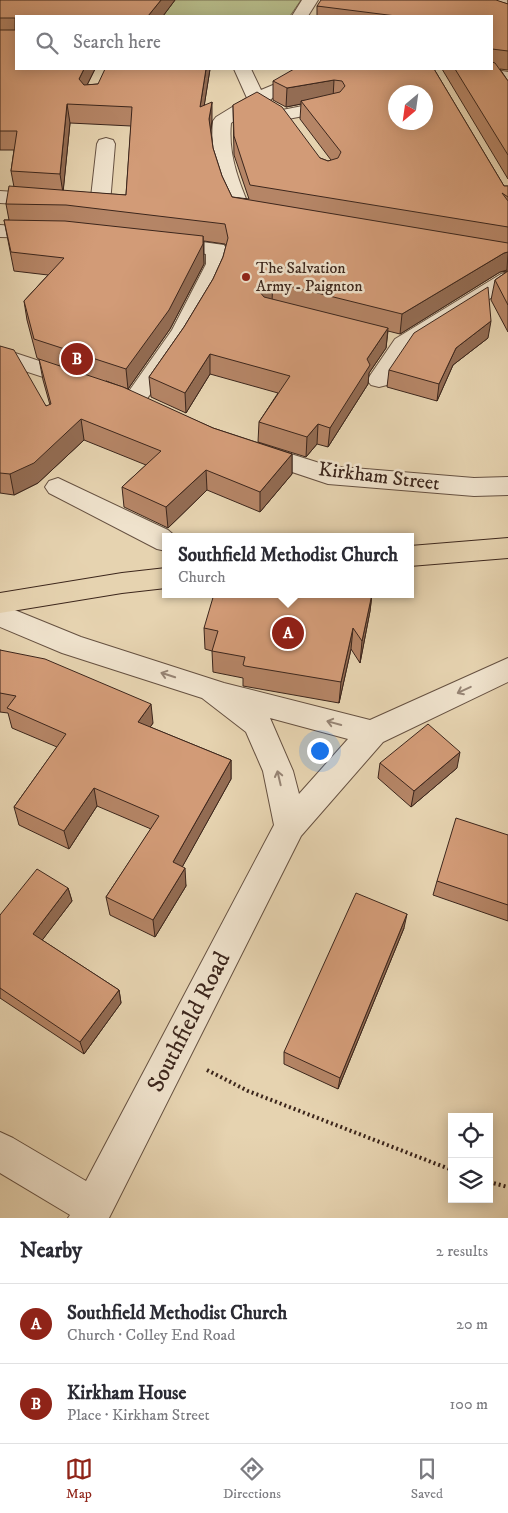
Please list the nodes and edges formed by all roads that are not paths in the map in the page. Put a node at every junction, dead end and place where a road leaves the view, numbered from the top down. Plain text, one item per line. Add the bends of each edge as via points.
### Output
1 (310, 0) edge
2 (499, 0) edge
3 (301, 15) edge
4 (508, 16) edge
5 (243, 70) edge
6 (473, 70) edge
7 (505, 73) edge
8 (286, 81) edge
9 (257, 100) junction
10 (333, 105) edge
11 (106, 144) dead end
12 (0, 197) edge
13 (280, 217) edge
14 (0, 230) edge
15 (58, 232) edge
16 (150, 241) edge
17 (508, 278) edge
18 (0, 355) edge
19 (379, 380) dead end
20 (232, 444) edge
21 (508, 486) edge
22 (58, 488) dead end
23 (162, 540) edge
24 (508, 548) edge
25 (414, 556) edge
26 (162, 578) edge
27 (0, 603) edge
28 (0, 615) edge
29 (508, 669) edge
30 (212, 690) junction
31 (372, 733) junction
32 (290, 826) junction
33 (0, 1151) edge
34 (91, 1212) edge

1 - 3 street
2 - 4 street via 498,13
5 - 9 street
6 - 7 street
8 - 9 street
9 - 10 street via 289,121
9 - 13 street via 222,121 220,134 229,183 241,211
11 - 12 street via 100,203
14 - 15 street
16 - 18 street via 217,249 216,264 182,332 125,399
17 - 19 street via 394,342
20 - 21 street, Kirkham Street via 328,475 474,487
22 - 23 street
24 - 25 main road
26 - 27 main road
30 -> 28 street via 72,645
29 -> 31 street, Southfield Road
31 -> 30 street
32 -> 30 street via 278,771 258,724
31 - 32 street, Southfield Road
32 - 34 street, Southfield Road
33 - 34 street

